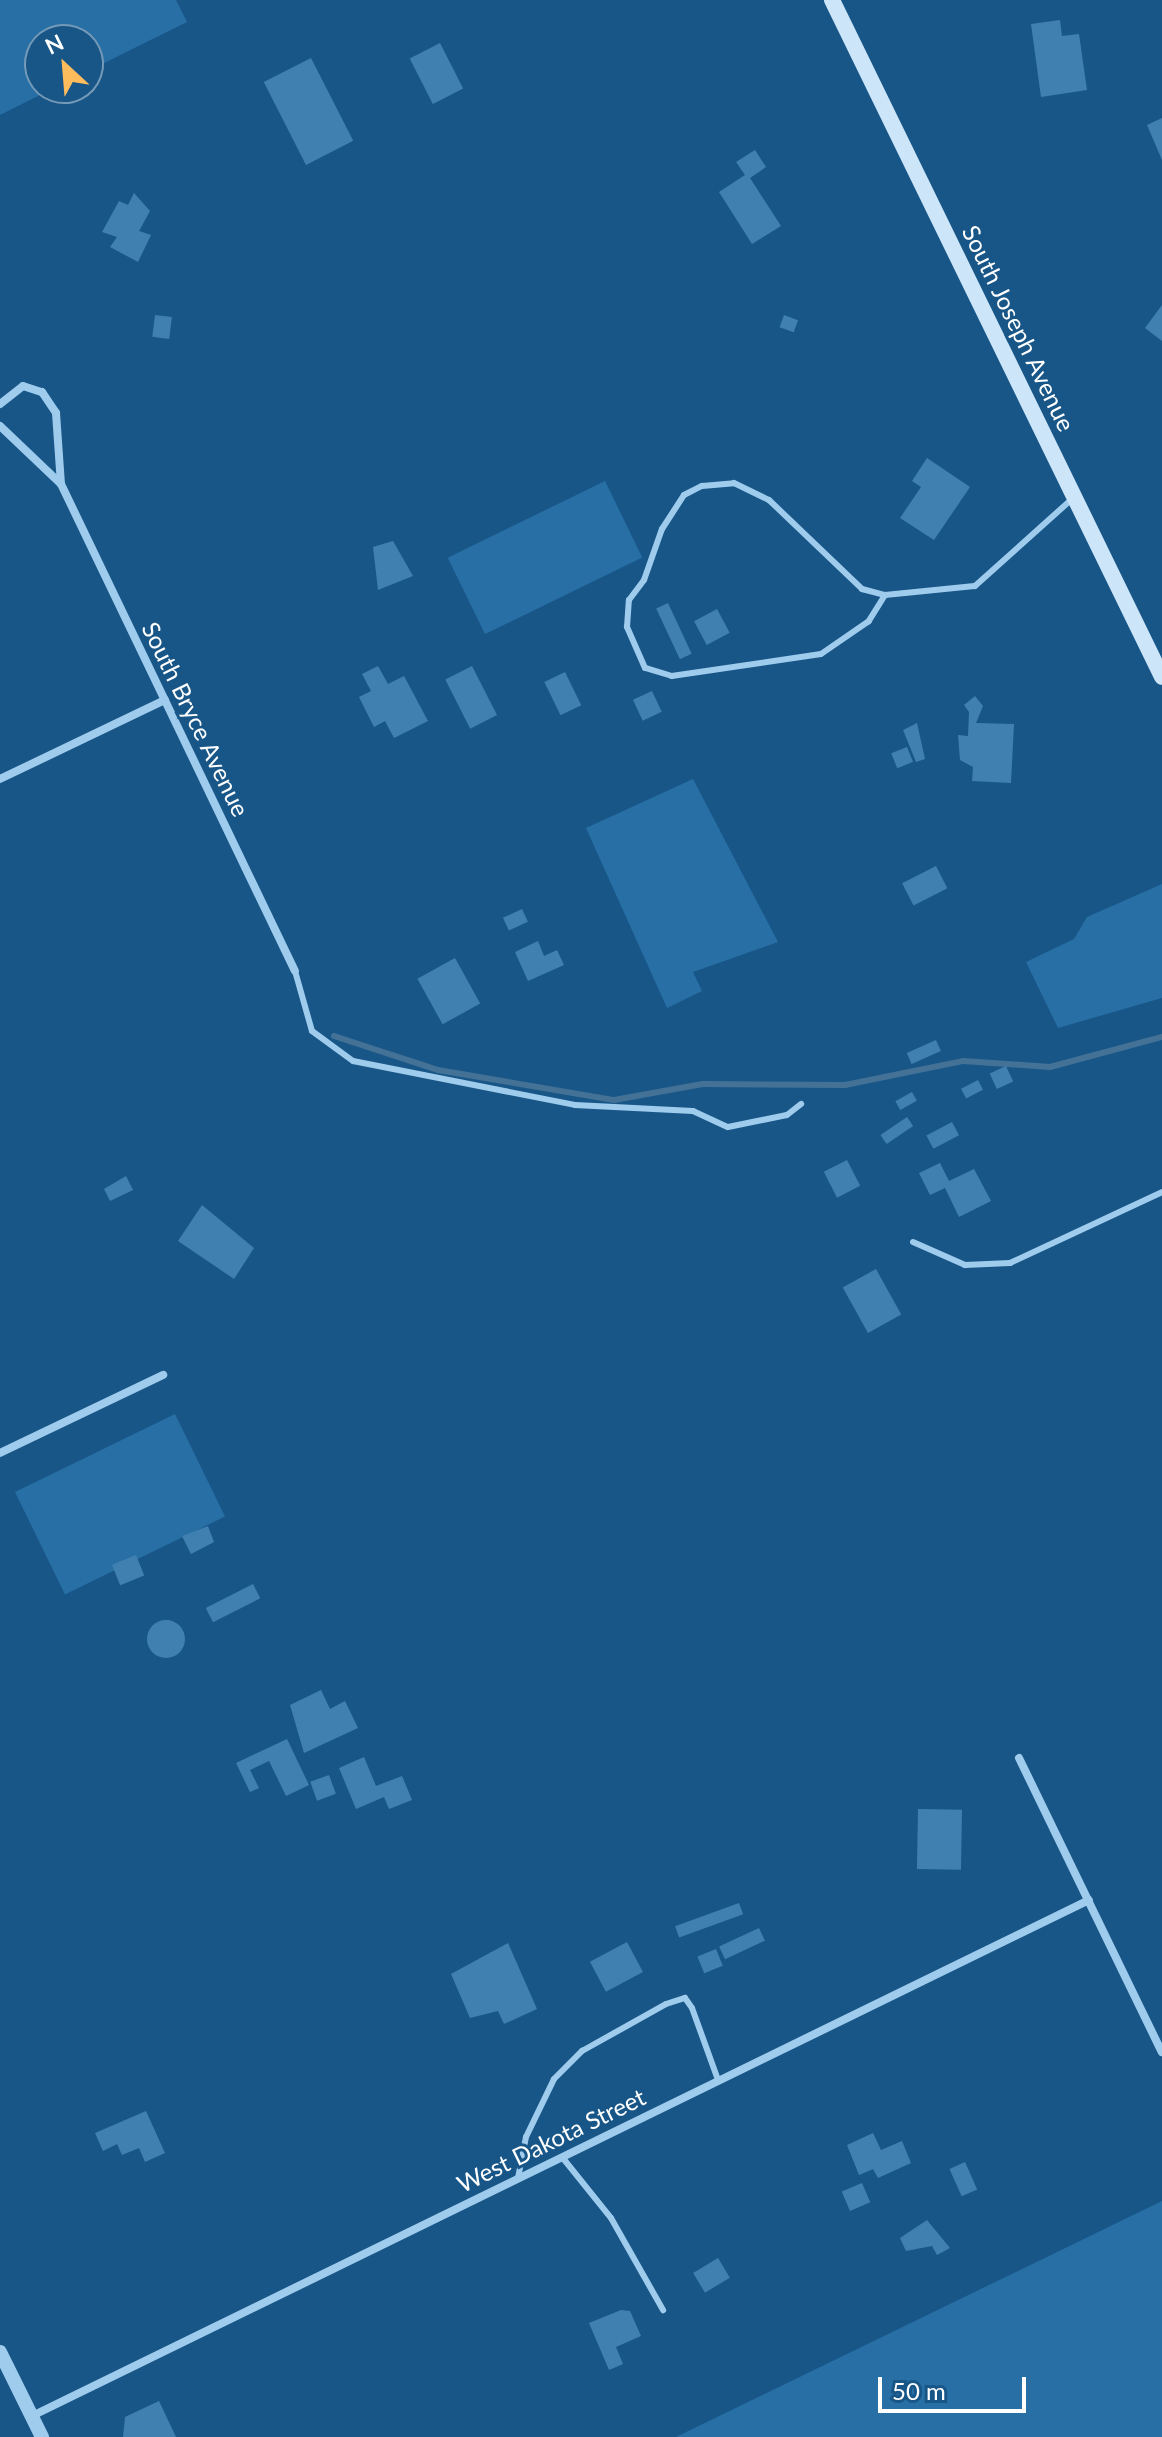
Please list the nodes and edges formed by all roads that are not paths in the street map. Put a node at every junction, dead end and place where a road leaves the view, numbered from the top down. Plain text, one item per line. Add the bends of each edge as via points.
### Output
1 (832, 0) edge
2 (0, 404) edge
3 (0, 426) edge
4 (61, 484) junction
5 (1074, 496) junction
6 (885, 595) junction
7 (1162, 677) edge
8 (165, 700) junction
9 (0, 779) edge
10 (295, 971) joint
11 (801, 1104) dead end
12 (1162, 1192) edge
13 (913, 1242) dead end
14 (163, 1375) dead end
15 (0, 1453) edge
16 (1019, 1758) dead end
17 (1089, 1900) junction
18 (1162, 2052) edge
19 (718, 2080) junction
20 (562, 2157) junction
21 (518, 2178) junction
22 (663, 2310) dead end
23 (0, 2352) edge
24 (32, 2416) junction
25 (42, 2437) edge

1 - 5 main road, South Joseph Avenue
2 - 4 street, South Bryce Avenue via 23,386 42,392 56,413
3 - 4 street, South Bryce Avenue
4 - 8 street, South Bryce Avenue
5 - 6 lane via 975,586
5 - 7 main road, South Joseph Avenue
6 - 6 lane via 862,589 769,500 734,483 702,486 684,495 662,529 644,580 629,600 627,627 645,668 672,676 821,654 869,621
8 - 9 street
8 - 10 street, South Bryce Avenue
10 - 11 lane via 312,1031 353,1061 575,1105 693,1111 728,1127 787,1115
12 - 13 lane via 1010,1263 965,1265
14 - 15 street
16 - 17 street
17 - 18 street
17 - 19 street, West Dakota Street
19 - 20 street, West Dakota Street
19 - 21 lane via 692,2008 685,1998 666,2004 582,2051 554,2079 526,2137
20 - 21 street, West Dakota Street
20 - 22 lane via 611,2218
21 - 24 street, West Dakota Street
23 - 24 street
24 - 25 street

